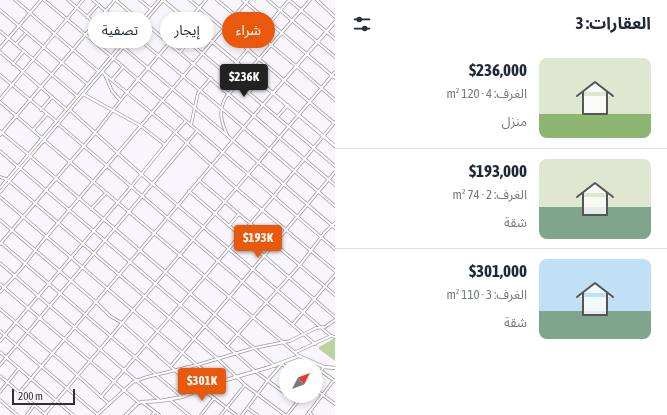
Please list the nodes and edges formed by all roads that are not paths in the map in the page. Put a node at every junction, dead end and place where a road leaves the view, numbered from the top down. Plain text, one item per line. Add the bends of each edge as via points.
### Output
1 (15, 0) edge
2 (41, 0) edge
3 (44, 0) edge
4 (68, 0) edge
5 (83, 0) edge
6 (93, 0) edge
7 (116, 0) edge
8 (140, 0) edge
9 (159, 0) edge
10 (163, 0) edge
11 (190, 0) edge
12 (206, 0) edge
13 (217, 0) edge
14 (243, 0) edge
15 (268, 0) edge
16 (310, 0) edge
17 (317, 0) edge
18 (247, 1) edge
19 (98, 4) junction
20 (77, 8) junction
21 (200, 8) junction
22 (151, 9) junction
23 (0, 10) edge
24 (280, 10) junction
25 (301, 10) junction
26 (106, 11) joint
27 (130, 12) edge
28 (148, 12) edge
29 (177, 12) edge
30 (196, 12) edge
31 (231, 12) edge
32 (238, 12) edge
33 (258, 12) edge
34 (30, 13) junction
35 (152, 13) edge
36 (275, 16) edge
37 (87, 17) joint
38 (335, 17) edge
39 (66, 19) junction
40 (292, 21) junction
41 (335, 22) edge
42 (19, 26) junction
43 (222, 26) edge
44 (275, 27) edge
45 (152, 29) edge
46 (0, 31) edge
47 (88, 31) edge
48 (222, 31) edge
49 (282, 32) junction
50 (326, 32) junction
51 (26, 33) junction
52 (54, 34) junction
53 (85, 35) junction
54 (160, 35) edge
55 (8, 38) junction
56 (275, 40) edge
57 (335, 40) edge
58 (214, 41) edge
59 (317, 42) junction
60 (214, 43) edge
61 (16, 44) junction
62 (43, 47) junction
63 (0, 48) edge
64 (120, 48) edge
65 (124, 48) edge
66 (149, 48) edge
67 (165, 48) edge
68 (175, 48) edge
69 (183, 48) edge
70 (197, 48) edge
71 (208, 48) edge
72 (269, 48) edge
73 (275, 48) edge
74 (248, 49) joint
75 (73, 50) junction
76 (24, 51) junction
77 (0, 52) edge
78 (180, 52) junction
79 (203, 53) junction
80 (306, 54) junction
81 (159, 56) junction
82 (112, 57) junction
83 (335, 57) edge
84 (34, 59) junction
85 (260, 59) junction
86 (62, 62) junction
87 (237, 62) junction
88 (13, 64) junction
89 (194, 64) junction
90 (296, 66) junction
91 (123, 67) junction
92 (148, 68) junction
93 (100, 71) junction
94 (23, 72) junction
95 (248, 72) junction
96 (335, 72) edge
97 (51, 74) junction
98 (104, 74) junction
99 (227, 74) junction
100 (0, 75) edge
101 (332, 75) junction
102 (183, 76) junction
103 (211, 78) junction
104 (335, 78) edge
105 (112, 80) junction
106 (138, 80) junction
107 (284, 80) junction
108 (259, 81) junction
109 (88, 84) junction
110 (239, 84) junction
111 (12, 85) junction
112 (41, 87) junction
113 (321, 88) junction
114 (172, 89) junction
115 (199, 90) junction
116 (249, 92) junction
117 (127, 93) junction
118 (228, 93) junction
119 (273, 93) junction
120 (83, 94) junction
121 (52, 96) junction
122 (78, 96) junction
123 (30, 100) junction
124 (120, 100) junction
125 (335, 100) edge
126 (0, 101) edge
127 (162, 101) junction
128 (310, 102) junction
129 (263, 104) junction
130 (288, 105) junction
131 (194, 106) junction
132 (221, 108) junction
133 (66, 109) junction
134 (41, 110) junction
135 (70, 110) junction
136 (112, 110) junction
137 (152, 113) junction
138 (47, 114) junction
139 (254, 115) junction
140 (298, 115) junction
141 (16, 116) junction
142 (277, 116) junction
143 (186, 122) junction
144 (57, 123) junction
145 (335, 123) edge
146 (191, 125) junction
147 (141, 126) junction
148 (289, 126) junction
149 (243, 128) junction
150 (33, 130) junction
151 (197, 131) junction
152 (1, 132) edge
153 (175, 132) junction
154 (95, 133) junction
155 (0, 135) edge
156 (228, 136) junction
157 (323, 136) junction
158 (279, 137) junction
159 (43, 139) junction
160 (232, 141) junction
161 (188, 144) junction
162 (164, 145) junction
163 (83, 146) junction
164 (335, 146) edge
165 (314, 148) junction
166 (269, 150) junction
167 (0, 151) edge
168 (223, 152) junction
169 (118, 153) junction
170 (29, 155) junction
171 (304, 159) junction
172 (70, 162) junction
173 (258, 163) junction
174 (107, 166) junction
175 (211, 166) junction
176 (335, 166) edge
177 (19, 167) junction
178 (294, 171) junction
179 (335, 172) edge
180 (141, 174) junction
181 (248, 174) junction
182 (0, 177) edge
183 (56, 178) junction
184 (199, 180) junction
185 (328, 180) junction
186 (8, 181) junction
187 (93, 182) junction
188 (153, 184) junction
189 (283, 184) junction
190 (335, 185) edge
191 (131, 186) junction
192 (0, 188) edge
193 (236, 188) junction
194 (45, 190) junction
195 (189, 191) junction
196 (0, 192) edge
197 (318, 192) junction
198 (106, 193) junction
199 (143, 196) junction
200 (274, 196) junction
201 (0, 197) edge
202 (79, 199) junction
203 (224, 202) junction
204 (34, 203) junction
205 (117, 203) junction
206 (308, 204) junction
207 (178, 205) junction
208 (335, 206) edge
209 (91, 209) junction
210 (262, 209) junction
211 (69, 211) junction
212 (129, 213) junction
213 (215, 214) junction
214 (239, 214) junction
215 (23, 216) junction
216 (298, 216) junction
217 (168, 218) junction
218 (104, 219) junction
219 (0, 220) edge
220 (335, 223) edge
221 (58, 224) junction
222 (250, 224) junction
223 (229, 226) junction
224 (204, 227) junction
225 (334, 227) edge
226 (115, 229) junction
227 (12, 230) junction
228 (286, 230) junction
229 (93, 231) junction
230 (154, 234) junction
231 (240, 235) junction
232 (47, 236) junction
233 (322, 238) junction
234 (193, 239) junction
235 (104, 242) junction
236 (0, 243) edge
237 (274, 243) junction
238 (82, 244) junction
239 (228, 248) junction
240 (335, 249) edge
241 (36, 250) junction
242 (140, 250) junction
243 (311, 251) junction
244 (94, 254) junction
245 (180, 256) junction
246 (264, 256) junction
247 (71, 257) junction
248 (218, 260) junction
249 (0, 262) edge
250 (130, 263) junction
251 (25, 264) junction
252 (300, 265) junction
253 (82, 267) junction
254 (253, 269) junction
255 (60, 270) junction
256 (335, 271) edge
257 (166, 272) junction
258 (15, 275) junction
259 (335, 275) edge
260 (119, 276) junction
261 (204, 276) junction
262 (289, 277) junction
263 (71, 280) junction
264 (243, 281) junction
265 (0, 284) edge
266 (48, 284) junction
267 (155, 284) junction
268 (4, 287) junction
269 (325, 287) junction
270 (108, 288) junction
271 (278, 290) junction
272 (0, 292) edge
273 (190, 293) junction
274 (60, 294) junction
275 (335, 295) edge
276 (38, 296) junction
277 (144, 297) junction
278 (229, 297) junction
279 (315, 299) junction
280 (96, 302) junction
281 (267, 302) junction
282 (180, 305) junction
283 (50, 306) junction
284 (28, 308) junction
285 (0, 309) edge
286 (133, 310) junction
287 (303, 312) junction
288 (85, 314) junction
289 (215, 314) junction
290 (40, 318) junction
291 (169, 318) junction
292 (254, 318) junction
293 (335, 318) edge
294 (15, 322) junction
295 (122, 323) junction
296 (293, 324) junction
297 (205, 326) junction
298 (75, 327) junction
299 (322, 327) junction
300 (0, 331) edge
301 (158, 331) junction
302 (28, 333) junction
303 (239, 334) junction
304 (304, 334) junction
305 (5, 335) junction
306 (111, 336) junction
307 (331, 336) junction
308 (335, 337) edge
309 (64, 339) junction
310 (194, 339) junction
311 (0, 341) edge
312 (284, 342) junction
313 (315, 344) junction
314 (146, 345) junction
315 (16, 346) junction
316 (227, 346) junction
317 (100, 348) junction
318 (254, 348) junction
319 (0, 352) edge
320 (182, 352) junction
321 (296, 352) junction
322 (52, 353) junction
323 (236, 354) junction
324 (299, 356) junction
325 (136, 357) junction
326 (6, 358) junction
327 (218, 359) junction
328 (292, 359) edge
329 (90, 361) junction
330 (279, 364) edge
331 (0, 365) edge
332 (197, 365) junction
333 (41, 366) junction
334 (171, 366) junction
335 (275, 366) junction
336 (279, 367) edge
337 (324, 367) joint
338 (19, 368) junction
339 (335, 368) edge
340 (125, 370) junction
341 (175, 370) junction
342 (256, 372) junction
343 (323, 373) edge
344 (78, 375) junction
345 (156, 375) junction
346 (0, 376) edge
347 (236, 377) junction
348 (31, 378) junction
349 (268, 380) junction
350 (137, 381) junction
351 (334, 381) edge
352 (115, 382) junction
353 (219, 382) junction
354 (8, 383) junction
355 (245, 385) junction
356 (67, 388) junction
357 (202, 389) junction
358 (279, 389) edge
359 (124, 390) junction
360 (198, 391) junction
361 (0, 392) edge
362 (19, 393) junction
363 (258, 394) junction
364 (323, 394) joint
365 (101, 397) junction
366 (182, 397) junction
367 (214, 398) junction
368 (169, 399) junction
369 (0, 400) edge
370 (56, 400) junction
371 (160, 401) junction
372 (140, 402) junction
373 (296, 403) edge
374 (316, 403) edge
375 (109, 404) junction
376 (335, 404) edge
377 (34, 405) junction
378 (227, 408) junction
379 (247, 408) junction
380 (155, 412) junction
381 (45, 414) edge
382 (308, 414) edge
383 (17, 415) edge
384 (27, 415) edge
385 (73, 415) edge
386 (97, 415) edge
387 (126, 415) edge
388 (152, 415) edge
389 (159, 415) edge
390 (189, 415) edge
391 (201, 415) edge
392 (221, 415) edge
393 (236, 415) edge
394 (242, 415) edge
395 (257, 415) edge
396 (286, 415) edge
397 (312, 415) edge

1 - 34 street
2 - 34 street
3 - 39 street
4 - 20 street
5 - 20 street
6 - 19 street
7 - 26 street
7 - 27 street
8 - 22 street
9 - 22 street
10 - 29 street
10 - 35 street
11 - 21 street
12 - 21 street
13 - 31 street
14 - 18 street
15 - 24 street
16 - 25 street
17 - 38 street
18 - 32 street
18 - 33 street
19 - 26 street
19 - 37 street
20 - 37 street
20 - 39 street
21 - 30 street
21 - 43 street
22 - 28 street
23 - 42 street
24 - 25 street via 289,0
24 - 36 street
24 - 40 street
25 - 40 street
25 - 50 street
34 - 42 street
34 - 52 street
39 - 52 street
39 - 53 street
40 - 49 street
40 - 59 street
41 - 50 street
42 - 51 street
42 - 55 street
44 - 49 street
45 - 54 street
46 - 55 street
47 - 53 street
48 - 58 street
49 - 56 street
49 - 80 street
50 - 57 street
50 - 59 street
51 - 61 street
51 - 62 street
52 - 62 street
52 - 75 street
53 - 75 street
53 - 82 street
55 - 61 street
55 - 63 street
59 - 80 street
59 - 83 street
60 - 87 street
61 - 76 street
62 - 84 street
62 - 86 street
64 - 82 street
65 - 92 street
66 - 81 street
67 - 81 street
68 - 78 street
69 - 78 street
70 - 79 street
71 - 79 street
72 - 85 street
73 - 90 street
74 - 85 street
74 - 87 street
75 - 86 street
75 - 93 street
76 - 84 street
76 - 88 street
77 - 88 street
78 - 89 street
79 - 89 street
79 - 99 street
80 - 90 street
80 - 101 street
81 - 92 street
81 - 102 street
82 - 91 street
82 - 93 street
84 - 94 street
84 - 97 street
85 - 95 street
85 - 107 street
86 - 97 street
86 - 109 street
87 - 95 street
87 - 99 street
88 - 94 street
89 - 102 street
89 - 103 street
90 - 107 street
90 - 113 street
91 - 105 street
91 - 106 street
92 - 106 street
92 - 114 street
93 - 98 street
93 - 109 street
93 - 120 street
94 - 111 street
94 - 112 street
95 - 108 street
95 - 110 street
96 - 101 street
97 - 112 street
97 - 122 street
98 - 105 street
98 - 124 street via 112,91
99 - 110 street
100 - 111 street
101 - 104 street
101 - 113 street
102 - 114 street
102 - 115 street
103 - 115 street
103 - 118 street
105 - 117 street
106 - 117 street
106 - 127 street
107 - 119 street
107 - 128 street
108 - 116 street
108 - 119 street
109 - 122 street
110 - 116 street
110 - 118 street
111 - 123 street
111 - 126 street
112 - 121 street
112 - 123 street
113 - 125 street
113 - 128 street
114 - 127 street
114 - 131 street
115 - 131 street
115 - 132 street
116 - 129 street
117 - 124 street
117 - 137 street
118 - 132 street
118 - 139 street
119 - 129 street
119 - 130 street
120 - 135 street
120 - 136 street
121 - 133 street
121 - 134 street
122 - 133 street
123 - 134 street
123 - 141 street
124 - 136 street
126 - 141 street
127 - 137 street
127 - 143 street
128 - 140 street
128 - 145 street
129 - 139 street
129 - 142 street
130 - 140 street
130 - 142 street
131 - 146 street
131 - 156 street
132 - 149 street
132 - 156 street via 221,121
133 - 144 street
134 - 138 street
135 - 144 street
135 - 154 street
136 - 147 street
136 - 154 street
137 - 147 street
137 - 153 street
138 - 144 street
138 - 150 street
139 - 149 street
139 - 158 street
140 - 148 street
140 - 157 street
141 - 150 street
141 - 152 street
142 - 148 street
143 - 146 street
143 - 153 street
144 - 159 street
144 - 163 street
145 - 157 street
146 - 151 street
147 - 162 street
147 - 169 street
148 - 158 street
148 - 165 street
149 - 160 street
149 - 166 street
150 - 159 street
151 - 161 street
151 - 168 street
152 - 155 street
152 - 170 street
153 - 161 street
153 - 162 street
154 - 163 street
154 - 169 street
156 - 160 street
157 - 164 street
157 - 165 street
158 - 166 street
158 - 171 street
159 - 170 street
159 - 172 street
160 - 168 street
160 - 173 street
161 - 175 street
161 - 188 street
162 - 180 street
163 - 172 street
163 - 174 street
165 - 171 street
165 - 176 street
166 - 173 street
166 - 178 street
167 - 177 street
168 - 175 street
168 - 181 street
169 - 174 street
169 - 180 street
170 - 177 street
170 - 183 street
171 - 178 street
171 - 185 street
172 - 183 street
172 - 187 street
173 - 181 street
173 - 189 street
174 - 187 street
174 - 191 street
175 - 184 street
175 - 193 street
177 - 186 street
177 - 194 street
178 - 189 street
178 - 197 street
179 - 185 street
180 - 188 street
180 - 191 street
181 - 193 street
181 - 200 street
182 - 186 street
183 - 194 street
183 - 202 street
184 - 195 street
184 - 203 street
185 - 190 street
185 - 197 street
186 - 192 street
186 - 196 street
186 - 204 street
187 - 198 street
187 - 202 street
188 - 199 street
188 - 207 street
189 - 200 street
189 - 206 street
191 - 199 street
191 - 205 street
193 - 203 street
193 - 210 street
194 - 204 street
194 - 211 street
195 - 207 street
195 - 213 street
197 - 206 street
197 - 208 street
198 - 205 street
198 - 209 street
199 - 212 street
199 - 217 street
200 - 210 street
200 - 216 street
201 - 215 street
202 - 209 street
202 - 211 street
203 - 213 street
203 - 214 street
204 - 215 street
204 - 221 street
205 - 212 street
205 - 218 street
206 - 216 street
206 - 225 street
207 - 217 street
207 - 224 street
209 - 218 street
210 - 222 street
210 - 228 street
211 - 221 street
211 - 229 street
212 - 226 street
212 - 230 street
213 - 223 street
213 - 224 street
214 - 222 street
214 - 223 street
215 - 227 street
215 - 232 street
216 - 228 street
216 - 233 street
217 - 230 street
217 - 234 street
218 - 226 street
218 - 229 street
219 - 227 street
220 - 225 street
221 - 232 street
221 - 238 street
222 - 231 street
222 - 237 street
223 - 231 street
224 - 234 street
224 - 239 street
225 - 233 street
226 - 235 street
226 - 242 street
227 - 236 street
227 - 241 street
228 - 237 street
228 - 243 street
229 - 235 street
229 - 238 street
230 - 242 street
230 - 245 street
231 - 239 street
231 - 246 street
232 - 241 street
232 - 247 street
233 - 240 street
233 - 243 street
234 - 245 street
234 - 248 street
235 - 244 street
235 - 250 street
236 - 251 street
237 - 246 street
237 - 252 street
238 - 244 street
238 - 247 street
239 - 248 street
239 - 254 street
241 - 251 street
241 - 255 street
242 - 250 street
242 - 257 street
243 - 252 street
243 - 256 street
244 - 253 street
244 - 260 street
245 - 257 street
245 - 261 street
246 - 254 street
246 - 262 street
247 - 253 street
247 - 255 street
248 - 261 street
248 - 264 street
249 - 258 street
250 - 260 street
250 - 267 street
251 - 258 street
251 - 266 street
252 - 262 street
252 - 269 street
253 - 263 street
253 - 270 street
254 - 264 street
254 - 271 street
255 - 263 street
255 - 266 street
257 - 267 street
257 - 273 street
258 - 268 street
258 - 276 street
259 - 269 street
260 - 270 street
260 - 277 street
261 - 273 street
261 - 278 street
262 - 271 street
262 - 279 street
263 - 274 street
263 - 280 street
264 - 278 street
264 - 281 street
265 - 268 street
266 - 274 street
266 - 276 street
267 - 277 street
267 - 282 street
268 - 272 street
268 - 284 street
269 - 275 street
269 - 279 street
270 - 280 street
270 - 286 street
271 - 281 street
271 - 287 street
273 - 282 street
273 - 289 street
274 - 283 street
274 - 288 street
276 - 283 street
276 - 284 street
277 - 286 street
277 - 291 street
278 - 289 street
278 - 292 street
279 - 287 street
279 - 293 street
280 - 288 street
280 - 295 street via 110,316
281 - 292 street
281 - 296 street
282 - 291 street
282 - 297 street
283 - 290 street
283 - 298 street
284 - 290 street
284 - 294 street
285 - 294 street
286 - 295 street
286 - 301 street
287 - 296 street
287 - 299 street
288 - 298 street
288 - 306 street
289 - 297 street
289 - 303 street
290 - 302 street
290 - 309 street
291 - 301 street
291 - 310 street
292 - 303 street
292 - 312 street
293 - 299 street
294 - 302 street
294 - 305 street
295 - 306 street
295 - 314 street
296 - 304 street
297 - 310 street
297 - 316 street
298 - 309 street
298 - 317 street
299 - 304 street
299 - 307 street
300 - 305 street
301 - 314 street
301 - 320 street
302 - 315 street
302 - 322 street
303 - 316 street
303 - 318 street
304 - 312 street
304 - 313 street
305 - 311 street
305 - 315 street
306 - 317 street
306 - 325 street
307 - 308 street
307 - 313 street
309 - 322 street
309 - 329 street
310 - 320 street
310 - 327 street
312 - 318 street
312 - 321 street
313 - 321 street
314 - 325 street
314 - 334 street
315 - 326 street
315 - 333 street
316 - 323 street
317 - 329 street
317 - 340 street
318 - 323 street
318 - 335 street
319 - 326 street
320 - 332 street
320 - 334 street
321 - 324 street
322 - 333 street
322 - 344 street
323 - 327 street
323 - 342 street
324 - 328 street
324 - 337 street
325 - 340 street
325 - 345 street
326 - 331 street
326 - 338 street
327 - 332 street
327 - 347 street
329 - 344 street
329 - 352 street
330 - 335 street
332 - 341 street
332 - 353 street
333 - 348 street
333 - 356 street
334 - 341 street
335 - 342 street
336 - 349 street
337 - 339 street
338 - 348 street
338 - 354 street
340 - 350 street
340 - 352 street
341 - 345 street
341 - 360 street
342 - 347 street
342 - 349 street
343 - 351 street
344 - 356 street
344 - 365 street
345 - 350 street
345 - 366 street
346 - 354 street
347 - 353 street
347 - 355 street
348 - 362 street
348 - 370 street
349 - 358 street
349 - 363 street
350 - 359 street
350 - 371 street
351 - 364 street
352 - 359 street
352 - 365 street
353 - 357 street
354 - 361 street
354 - 362 street
355 - 363 street
355 - 378 street
356 - 370 street
356 - 386 street
357 - 360 street
357 - 367 street
359 - 372 street
359 - 375 street
360 - 366 street
362 - 377 street
363 - 379 street
363 - 396 street
364 - 376 street
365 - 375 street
366 - 368 street
367 - 378 street
367 - 391 street
368 - 371 street
368 - 390 street
369 - 383 street
370 - 381 street
370 - 385 street
371 - 372 street
372 - 380 street
372 - 387 street
373 - 396 street
374 - 382 street
375 - 386 street
377 - 381 street
377 - 384 street
378 - 392 street
378 - 393 street
379 - 394 street
379 - 395 street
380 - 388 street
380 - 389 street
382 - 397 street

